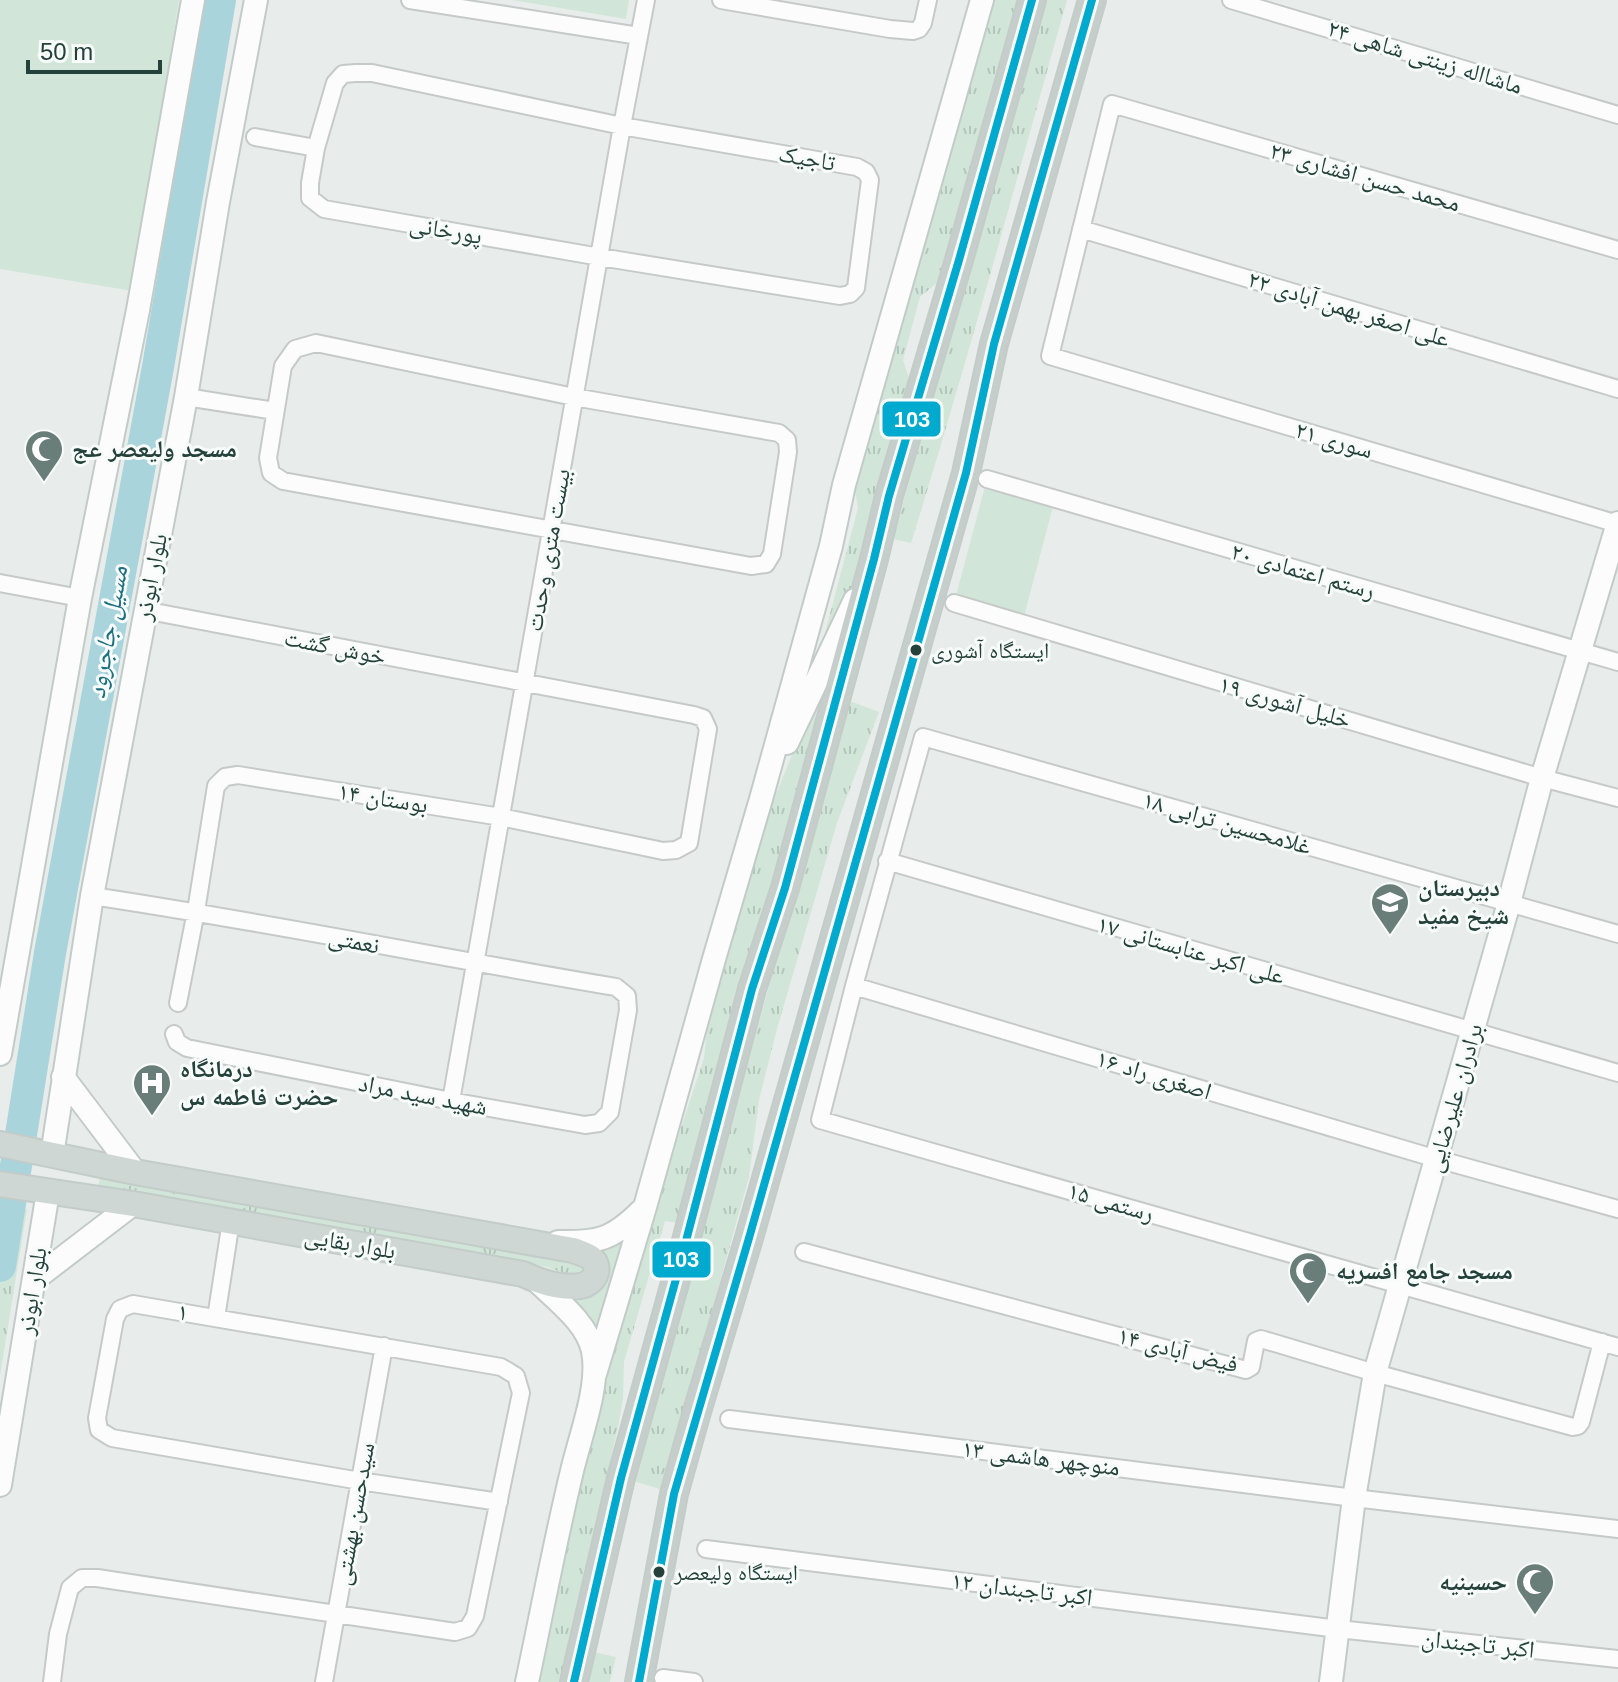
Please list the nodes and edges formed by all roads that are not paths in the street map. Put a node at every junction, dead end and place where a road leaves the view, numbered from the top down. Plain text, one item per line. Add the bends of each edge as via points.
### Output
1 (193, 0) edge
2 (256, 0) edge
3 (410, 0) edge
4 (646, 0) edge
5 (721, 0) edge
6 (928, 0) edge
7 (982, 0) edge
8 (1032, 0) edge
9 (1092, 0) edge
10 (1231, 0) edge
11 (639, 36) junction
12 (1618, 115) edge
13 (622, 126) junction
14 (255, 137) dead end
15 (316, 148) junction
16 (1081, 229) junction
17 (1618, 250) edge
18 (600, 257) junction
19 (1618, 389) edge
20 (186, 397) junction
21 (574, 397) junction
22 (275, 411) junction
23 (987, 479) dead end
24 (1618, 523) edge
25 (552, 531) junction
26 (874, 559) junction
27 (0, 583) edge
28 (80, 598) junction
29 (954, 603) dead end
30 (144, 610) junction
31 (1580, 652) junction
32 (1618, 662) edge
33 (525, 683) junction
34 (1542, 778) junction
35 (1618, 798) edge
36 (761, 799) junction
37 (501, 817) junction
38 (676, 850) joint
39 (887, 861) junction
40 (92, 896) junction
41 (1509, 903) junction
42 (196, 911) junction
43 (1618, 934) edge
44 (475, 964) junction
45 (854, 986) junction
46 (178, 1003) dead end
47 (1472, 1031) junction
48 (174, 1034) dead end
49 (0, 1049) edge
50 (1618, 1073) edge
51 (63, 1077) junction
52 (451, 1101) junction
53 (585, 1125) joint
54 (2, 1145) edge
55 (48, 1154) junction
56 (1437, 1159) junction
57 (135, 1172) junction
58 (0, 1184) edge
59 (40, 1191) junction
60 (133, 1204) junction
61 (645, 1207) junction
62 (1618, 1209) edge
63 (231, 1221) junction
64 (531, 1241) junction
65 (804, 1252) dead end
66 (35, 1279) junction
67 (536, 1280) junction
68 (1402, 1284) junction
69 (216, 1318) junction
70 (1610, 1344) edge
71 (384, 1346) junction
72 (1375, 1373) junction
73 (594, 1382) junction
74 (729, 1419) dead end
75 (360, 1481) junction
76 (0, 1485) edge
77 (1354, 1498) junction
78 (499, 1502) junction
79 (1618, 1529) edge
80 (706, 1549) dead end
81 (336, 1614) junction
82 (1338, 1629) junction
83 (1618, 1659) edge
84 (651, 1680) edge
85 (52, 1682) edge
86 (324, 1682) edge
87 (527, 1682) edge
88 (574, 1682) edge
89 (694, 1682) edge
90 (1331, 1682) edge

1 - 28 main road
2 - 20 main road, بلوار ابوذر
3 - 11 street
4 - 11 street, بیست متری وحدت
5 - 6 street via 913,31 923,23
7 - 36 main road
8 - 26 highway
9 - 84 highway via 994,344 966,473 674,1494
10 - 12 street, ماشااله زینتی شاهی ۲۴
11 - 13 street, بیست متری وحدت
13 - 15 street via 356,73 343,74 335,83
13 - 18 street, بیست متری وحدت
13 - 18 street, تاجیک via 866,172 870,180 856,288 840,296
14 - 15 street
15 - 18 street, پورخانی via 310,198 324,209
16 - 17 street, محمد حسن افشاری ۲۳ via 1112,104
16 - 19 street, علی اصغر بهمن آبادی ۲۲
16 - 24 street, سوری ۲۱ via 1050,356
18 - 21 street, بیست متری وحدت
20 - 22 street
20 - 30 main road, بلوار ابوذر
21 - 22 street via 316,343 295,349 283,366
21 - 25 street, بیست متری وحدت
21 - 25 street via 779,433 787,440 788,452 772,554 766,564 751,566
22 - 25 street via 268,458 271,473 283,481
23 - 31 street, رستم اعتمادی ۲۰
24 - 31 main road, برادران علیرضایی
25 - 33 street, بیست متری وحدت
26 - 36 main road
26 - 88 highway via 621,1478
27 - 28 street
28 - 49 main road
29 - 34 street, خلیل آشوری ۱۹
30 - 33 street, خوش گشت
30 - 40 main road, بلوار ابوذر
31 - 32 street, رستم اعتمادی ۲۰
31 - 34 main road, برادران علیرضایی
33 - 37 street, بیست متری وحدت
33 - 38 street, خوش گشت via 703,718 708,729 689,843
34 - 35 street, خلیل آشوری ۱۹
34 - 41 main road, برادران علیرضایی
36 - 61 main road
37 - 38 street, بوستان ۱۴
37 - 42 street, بوستان ۱۴ via 225,777 216,786
37 - 44 street, بیست متری وحدت
39 - 41 street, غلامحسین ترابی ۱۸ via 923,737
39 - 45 street
39 - 47 street, علی اکبر عنابستانی ۱۷
40 - 42 street, نعمتی
40 - 51 main road, بلوار ابوذر
41 - 43 street, غلامحسین ترابی ۱۸
41 - 47 main road, برادران علیرضایی
42 - 44 street, نعمتی
42 - 46 street
44 - 52 street, بیست متری وحدت
44 - 53 street, نعمتی via 616,987 627,996 610,1112 599,1123
45 - 56 street, اصغری راد ۱۶
45 - 68 street, رستمی ۱۵ via 820,1120
47 - 50 street, علی اکبر عنابستانی ۱۷
47 - 56 main road, برادران علیرضایی
48 - 52 street, شهید سید مراد via 187,1048
51 - 55 main road, بلوار ابوذر
51 - 57 main road
52 - 53 street, شهید سید مراد
54 - 55 main road, بلوار بقایی
55 - 57 main road, بلوار بقایی
55 - 59 main road
56 - 62 street, اصغری راد ۱۶
56 - 68 main road, برادران علیرضایی
57 - 64 main road, بلوار بقایی
58 - 59 main road, بلوار بقایی
59 - 60 main road, بلوار بقایی
59 - 66 main road, بلوار ابوذر
60 - 63 main road, بلوار بقایی
60 - 66 main road
61 - 64 main road, بلوار بقایی via 624,1228 602,1239
61 - 73 main road
63 - 67 main road, بلوار بقایی
63 - 69 street
64 - 67 main road via 583,1253 596,1265 592,1281 581,1286
65 - 72 street, فیض آبادی ۱۴ via 1246,1370 1261,1339
66 - 76 main road, بلوار ابوذر
67 - 73 main road, بلوار بقایی via 587,1336
68 - 70 street, رستمی ۱۵
68 - 72 main road, برادران علیرضایی
69 - 71 street, ۱
69 - 75 street, ۱ via 133,1304 120,1309 97,1418 99,1430 112,1438
70 - 72 street, فیض آبادی ۱۴ via 1581,1422 1573,1427
71 - 75 street, سیدحسن بهشتی
71 - 78 street, ۱ via 501,1367 516,1376 521,1393
72 - 77 main road, برادران علیرضایی
73 - 87 main road
74 - 77 street, منوچهر هاشمی ۱۳
75 - 78 street
75 - 81 street, سیدحسن بهشتی
77 - 79 street, منوچهر هاشمی ۱۳
77 - 82 main road, برادران علیرضایی
78 - 81 street via 468,1628 455,1632
80 - 82 street, اکبر تاجبندان ۱۲
81 - 85 street via 82,1578 70,1588
81 - 86 street, سیدحسن بهشتی
82 - 83 street, اکبر تاجبندان
82 - 90 main road, برادران علیرضایی
84 - 89 street

